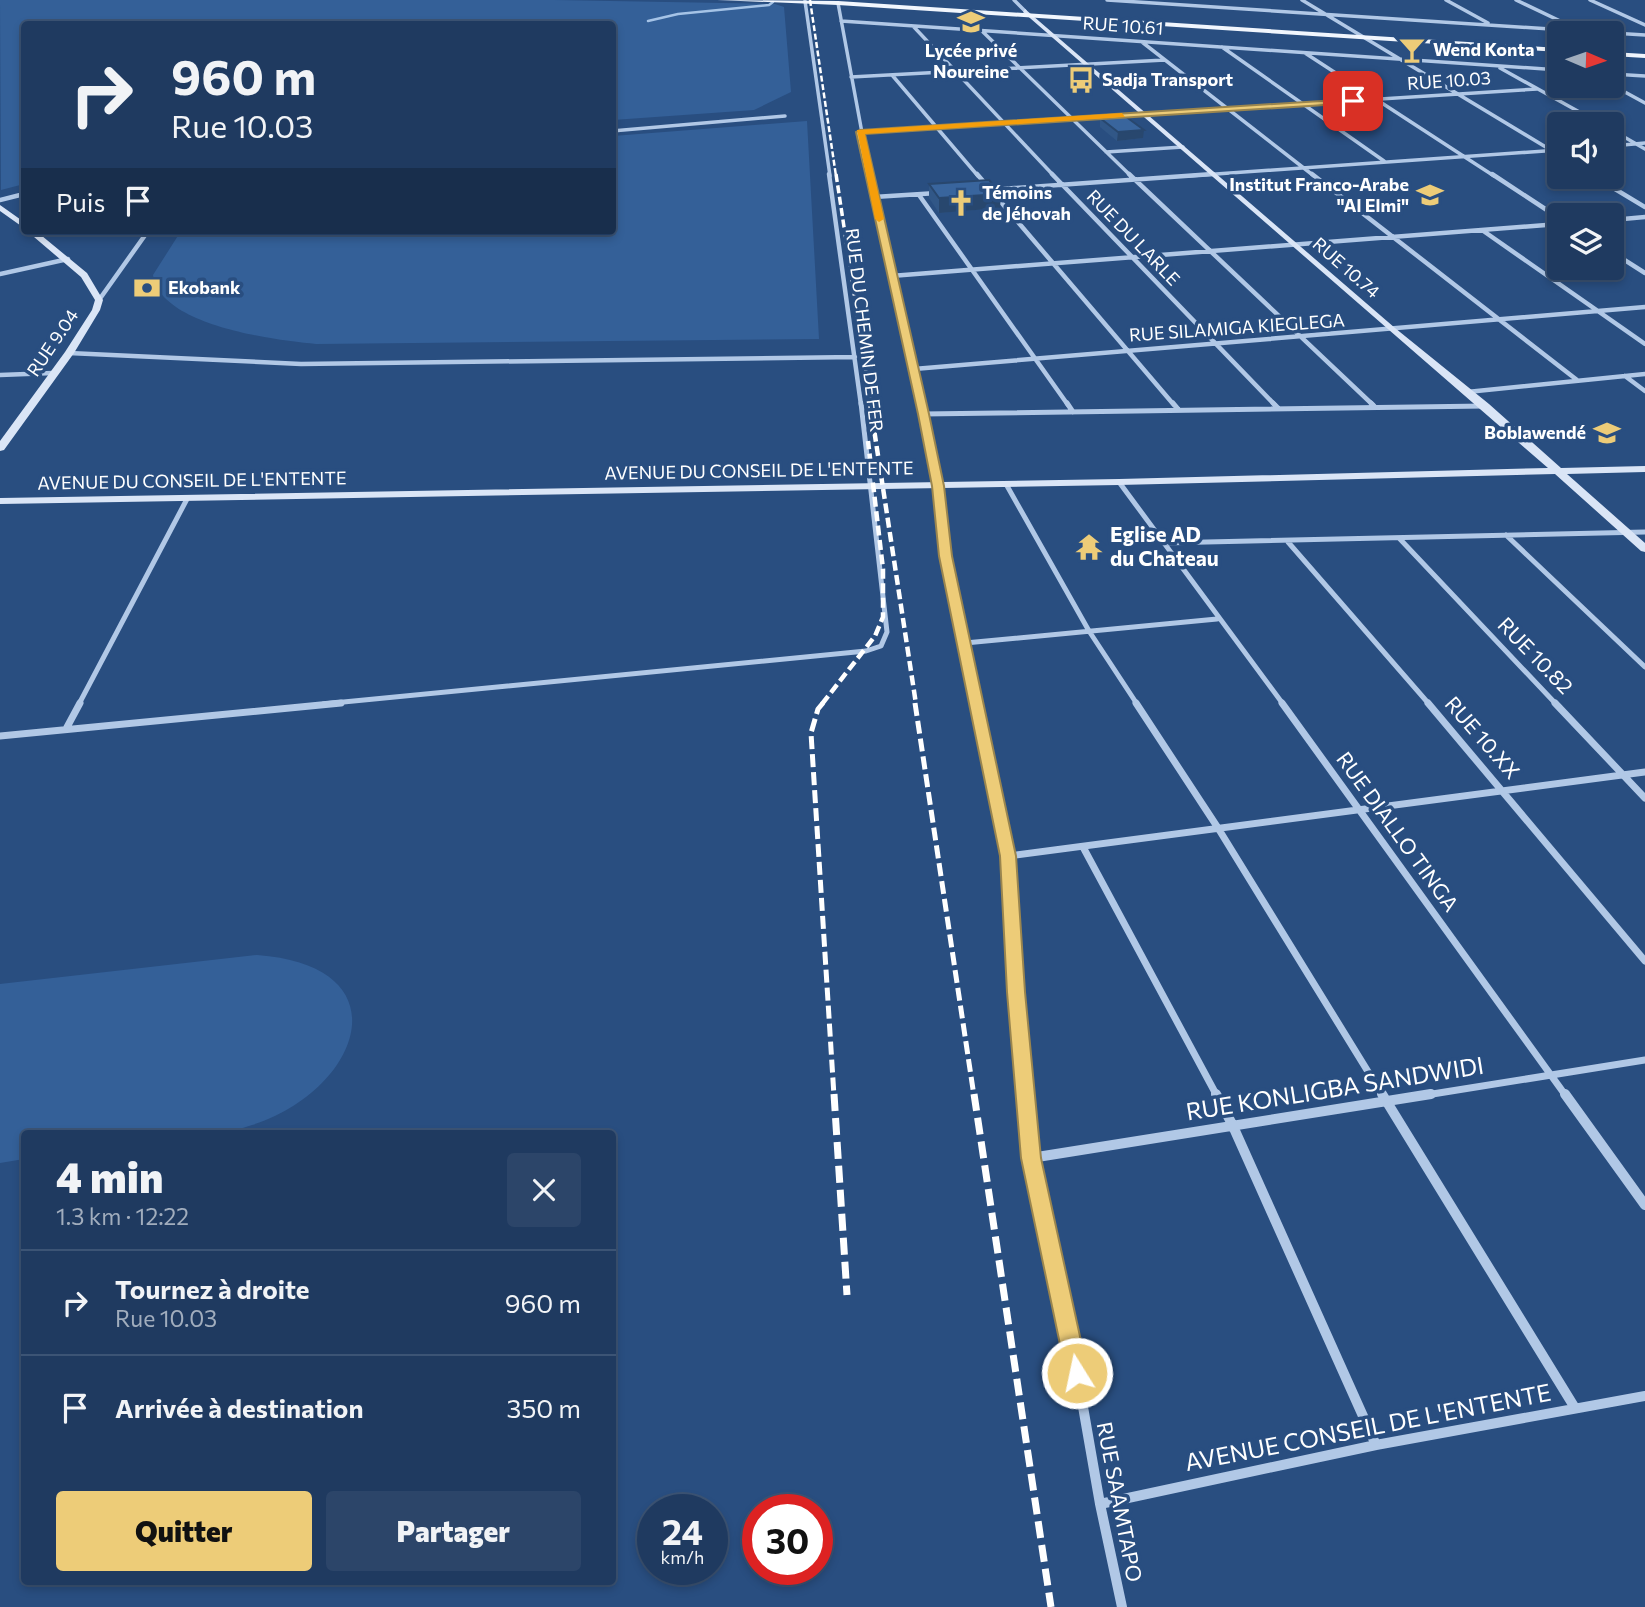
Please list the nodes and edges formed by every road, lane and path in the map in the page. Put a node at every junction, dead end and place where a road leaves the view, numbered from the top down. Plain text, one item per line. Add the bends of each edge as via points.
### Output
1 (721, 0) edge
2 (1014, 0) edge
3 (1107, 0) edge
4 (1224, 0) edge
5 (1302, 0) edge
6 (1446, 0) edge
7 (1516, 0) edge
8 (1590, 0) edge
9 (805, 1) edge
10 (838, 1) edge
11 (1155, 1) edge
12 (1236, 8) junction
13 (1026, 13) junction
14 (1327, 15) junction
15 (841, 21) junction
16 (1559, 21) edge
17 (1491, 24) junction
18 (912, 25) junction
19 (1645, 25) edge
20 (1547, 29) edge
21 (981, 30) junction
22 (1624, 34) edge
23 (1050, 35) junction
24 (1645, 35) edge
25 (1360, 36) junction
26 (1142, 41) junction
27 (1222, 47) junction
28 (1547, 48) edge
29 (1304, 52) junction
30 (1624, 53) edge
31 (1645, 55) edge
32 (1165, 60) junction
33 (1403, 60) junction
34 (1085, 64) junction
35 (1496, 66) junction
36 (1020, 68) junction
37 (1547, 69) edge
38 (955, 71) junction
39 (892, 75) junction
40 (1624, 75) edge
41 (1645, 76) edge
42 (851, 77) junction
43 (1537, 89) junction
44 (1624, 92) edge
45 (1459, 94) junction
46 (1377, 100) junction
47 (1645, 103) edge
48 (1303, 104) junction
49 (1228, 109) junction
50 (1579, 112) edge
51 (1144, 114) junction
52 (785, 116) dead end
53 (1072, 119) junction
54 (1003, 124) junction
55 (937, 128) junction
56 (616, 131) edge
57 (860, 132) junction
58 (1624, 137) edge
59 (1645, 143) edge
60 (1636, 144) junction
61 (1624, 145) edge
62 (1183, 147) junction
63 (1547, 148) edge
64 (1645, 149) edge
65 (1547, 150) edge
66 (1106, 152) junction
67 (1465, 156) junction
68 (1385, 162) junction
69 (1301, 167) junction
70 (1213, 172) junction
71 (1133, 178) junction
72 (1061, 183) junction
73 (992, 189) junction
74 (1615, 189) edge
75 (980, 190) edge
76 (943, 193) edge
77 (919, 194) junction
78 (21, 195) edge
79 (874, 197) junction
80 (0, 200) edge
81 (0, 207) edge
82 (1645, 207) edge
83 (1547, 210) edge
84 (1645, 217) edge
85 (1624, 219) edge
86 (21, 224) edge
87 (1547, 225) edge
88 (1481, 230) junction
89 (36, 235) edge
90 (145, 235) edge
91 (1391, 237) junction
92 (1294, 244) junction
93 (1211, 250) junction
94 (1130, 257) junction
95 (68, 259) junction
96 (1624, 260) edge
97 (1050, 262) junction
98 (970, 269) junction
99 (1645, 273) edge
100 (0, 274) edge
101 (891, 276) junction
102 (99, 300) junction
103 (1645, 307) edge
104 (1598, 312) junction
105 (1499, 320) junction
106 (1392, 330) junction
107 (1302, 337) junction
108 (1218, 344) junction
109 (1645, 344) edge
110 (1127, 351) junction
111 (69, 353) junction
112 (855, 357) junction
113 (1039, 359) junction
114 (914, 369) junction
115 (53, 373) junction
116 (0, 374) edge
117 (1645, 374) edge
118 (1624, 376) junction
119 (1577, 380) junction
120 (1645, 391) edge
121 (1467, 392) junction
122 (1374, 406) junction
123 (1485, 406) junction
124 (1279, 408) junction
125 (1178, 409) junction
126 (1073, 412) junction
127 (923, 414) junction
128 (0, 448) edge
129 (1645, 468) edge
130 (1555, 470) junction
131 (1119, 482) junction
132 (1006, 485) junction
133 (938, 486) junction
134 (869, 487) junction
135 (187, 499) junction
136 (0, 501) edge
137 (1625, 532) junction
138 (1645, 532) edge
139 (1506, 535) junction
140 (1399, 538) junction
141 (1289, 542) junction
142 (1163, 543) junction
143 (1645, 549) edge
144 (1217, 619) junction
145 (1089, 631) junction
146 (965, 643) junction
147 (1645, 667) edge
148 (66, 729) junction
149 (0, 736) edge
150 (1645, 772) edge
151 (1623, 774) junction
152 (1504, 790) junction
153 (1645, 798) edge
154 (1360, 808) junction
155 (1218, 828) junction
156 (1083, 847) junction
157 (1008, 856) junction
158 (1645, 961) edge
159 (1645, 1060) edge
160 (1549, 1075) junction
161 (1385, 1101) junction
162 (1232, 1124) junction
163 (1031, 1158) junction
164 (1645, 1205) edge
165 (1645, 1395) edge
166 (1575, 1408) junction
167 (1376, 1445) junction
168 (1100, 1504) junction
169 (1122, 1607) edge

1 - 9 main road
2 - 13 street
3 - 11 street
4 - 12 street
5 - 14 street
6 - 17 street
7 - 16 street
8 - 19 street
9 - 10 main road
9 - 112 street, RUE DU CHEMIN DE FER
10 - 13 main road
10 - 15 street, RUE SAAMTAPO
11 - 12 street
12 - 14 street
13 - 23 main road, RUE 10.74
13 - 25 main road
14 - 17 street
14 - 25 street
15 - 18 street, RUE 10.61
15 - 42 street, RUE SAAMTAPO
17 - 20 street
18 - 21 street, RUE 10.61
18 - 38 street, RUE DU LARLE
21 - 23 street, RUE 10.61
21 - 36 street
22 - 24 street
23 - 26 street, RUE 10.61
23 - 34 main road, RUE 10.74
25 - 28 main road
25 - 33 street
26 - 27 street, RUE 10.61
26 - 32 street
27 - 29 street, RUE 10.61
27 - 48 street
29 - 33 street, RUE 10.61
29 - 46 street
30 - 31 main road
32 - 34 street
32 - 49 street
33 - 35 street, RUE 10.61
33 - 45 street
34 - 36 street
34 - 51 main road, RUE 10.74
35 - 37 street, RUE 10.61
35 - 43 street
36 - 38 street
36 - 53 street
38 - 39 street
38 - 54 street, RUE DU LARLE
39 - 42 street
39 - 55 street
40 - 41 street
42 - 57 street, RUE SAAMTAPO
43 - 45 street, RUE 10.03
43 - 50 street
44 - 47 street
45 - 46 street, RUE 10.03
45 - 63 street
46 - 48 street, RUE 10.03
46 - 67 street
48 - 49 street, RUE 10.03
48 - 68 street
49 - 51 street, RUE 10.03
49 - 69 street
51 - 53 street, RUE 10.03
51 - 62 main road, RUE 10.74
52 - 56 street
53 - 54 street, RUE 10.03
53 - 66 street
54 - 55 street, RUE 10.03
54 - 72 street, RUE DU LARLE
55 - 57 street, RUE 10.03
55 - 73 street
57 - 79 street, RUE SAAMTAPO
58 - 60 street
59 - 60 street
60 - 61 street
60 - 64 street
62 - 66 street
62 - 70 main road, RUE 10.74
65 - 67 street
66 - 71 street
67 - 68 street
67 - 83 street
68 - 69 street
69 - 70 street
69 - 91 street
70 - 71 street
70 - 92 main road, RUE 10.74
71 - 72 street
71 - 93 street
72 - 73 street
72 - 94 street, RUE DU LARLE
73 - 75 street
73 - 97 street
74 - 82 street
76 - 77 street
77 - 79 street
77 - 98 street
78 - 80 street
79 - 101 street, RUE SAAMTAPO
81 - 86 main road
84 - 85 street
87 - 88 street
88 - 91 street
88 - 104 street
89 - 95 main road, RUE 9.04
90 - 102 street
91 - 92 street
91 - 105 street
92 - 93 street
92 - 106 main road, RUE 10.74
93 - 94 street
93 - 107 street
94 - 97 street
94 - 108 street, RUE DU LARLE
95 - 100 street
95 - 102 main road, RUE 9.04
96 - 99 street
97 - 98 street
97 - 110 street
98 - 101 street
98 - 113 street
101 - 114 street, RUE SAAMTAPO
102 - 111 main road, RUE 9.04
103 - 104 street, RUE SILAMIGA KIEGLEGA
104 - 105 street, RUE SILAMIGA KIEGLEGA
104 - 109 street
105 - 106 street, RUE SILAMIGA KIEGLEGA
105 - 119 street
106 - 107 street, RUE SILAMIGA KIEGLEGA
106 - 121 main road, RUE 10.74
107 - 108 street, RUE SILAMIGA KIEGLEGA
107 - 122 street
108 - 110 street, RUE SILAMIGA KIEGLEGA
108 - 124 street, RUE DU LARLE
110 - 113 street, RUE SILAMIGA KIEGLEGA
110 - 125 street
111 - 112 street via 301,364
111 - 115 main road, RUE 9.04
112 - 134 street, RUE DU CHEMIN DE FER
113 - 114 street, RUE SILAMIGA KIEGLEGA
113 - 126 street
114 - 127 street, RUE SAAMTAPO
115 - 116 street
115 - 128 main road, RUE 9.04
117 - 118 street
118 - 119 street
118 - 120 street
119 - 121 street
121 - 123 main road, RUE 10.74
122 - 123 street
122 - 124 street
123 - 130 main road, RUE 10.74
124 - 125 street
125 - 126 street
126 - 127 street
127 - 133 street, RUE SAAMTAPO
129 - 130 main road, AVENUE DU CONSEIL DE L'ENTENTE
130 - 131 main road, AVENUE DU CONSEIL DE L'ENTENTE
130 - 137 main road, RUE 10.74
131 - 132 main road, AVENUE DU CONSEIL DE L'ENTENTE
131 - 142 street, RUE DIALLO TINGA
132 - 133 main road, AVENUE DU CONSEIL DE L'ENTENTE
132 - 145 street
133 - 134 main road, AVENUE DU CONSEIL DE L'ENTENTE
133 - 146 street, RUE SAAMTAPO via 946,556
134 - 135 main road, AVENUE DU CONSEIL DE L'ENTENTE
134 - 148 street, RUE DU CHEMIN DE FER via 887,632 881,646
135 - 136 main road, AVENUE DU CONSEIL DE L'ENTENTE
135 - 148 street
137 - 138 street
137 - 139 street
137 - 143 main road, RUE 10.74
139 - 140 street
139 - 147 street
140 - 141 street
140 - 151 street, RUE 10.82
141 - 142 street
141 - 152 street, RUE 10.XX
142 - 144 street, RUE DIALLO TINGA
144 - 145 street
144 - 154 street, RUE DIALLO TINGA
145 - 146 street
145 - 155 street
146 - 157 street, RUE SAAMTAPO
148 - 149 street
150 - 151 street
151 - 152 street
151 - 153 street, RUE 10.82
152 - 154 street
152 - 158 street, RUE 10.XX
154 - 155 street
154 - 160 street, RUE DIALLO TINGA
155 - 156 street
155 - 161 street
156 - 157 street
156 - 162 street
157 - 163 street, RUE SAAMTAPO
159 - 160 street, RUE KONLIGBA SANDWIDI
160 - 161 street, RUE KONLIGBA SANDWIDI
160 - 164 street, RUE DIALLO TINGA
161 - 162 street, RUE KONLIGBA SANDWIDI
161 - 166 street
162 - 163 street, RUE KONLIGBA SANDWIDI
162 - 167 street
163 - 168 street, RUE SAAMTAPO via 1068,1321
165 - 166 street, AVENUE CONSEIL DE L'ENTENTE
166 - 167 street, AVENUE CONSEIL DE L'ENTENTE
167 - 168 street, AVENUE CONSEIL DE L'ENTENTE
168 - 169 street, RUE SAAMTAPO

